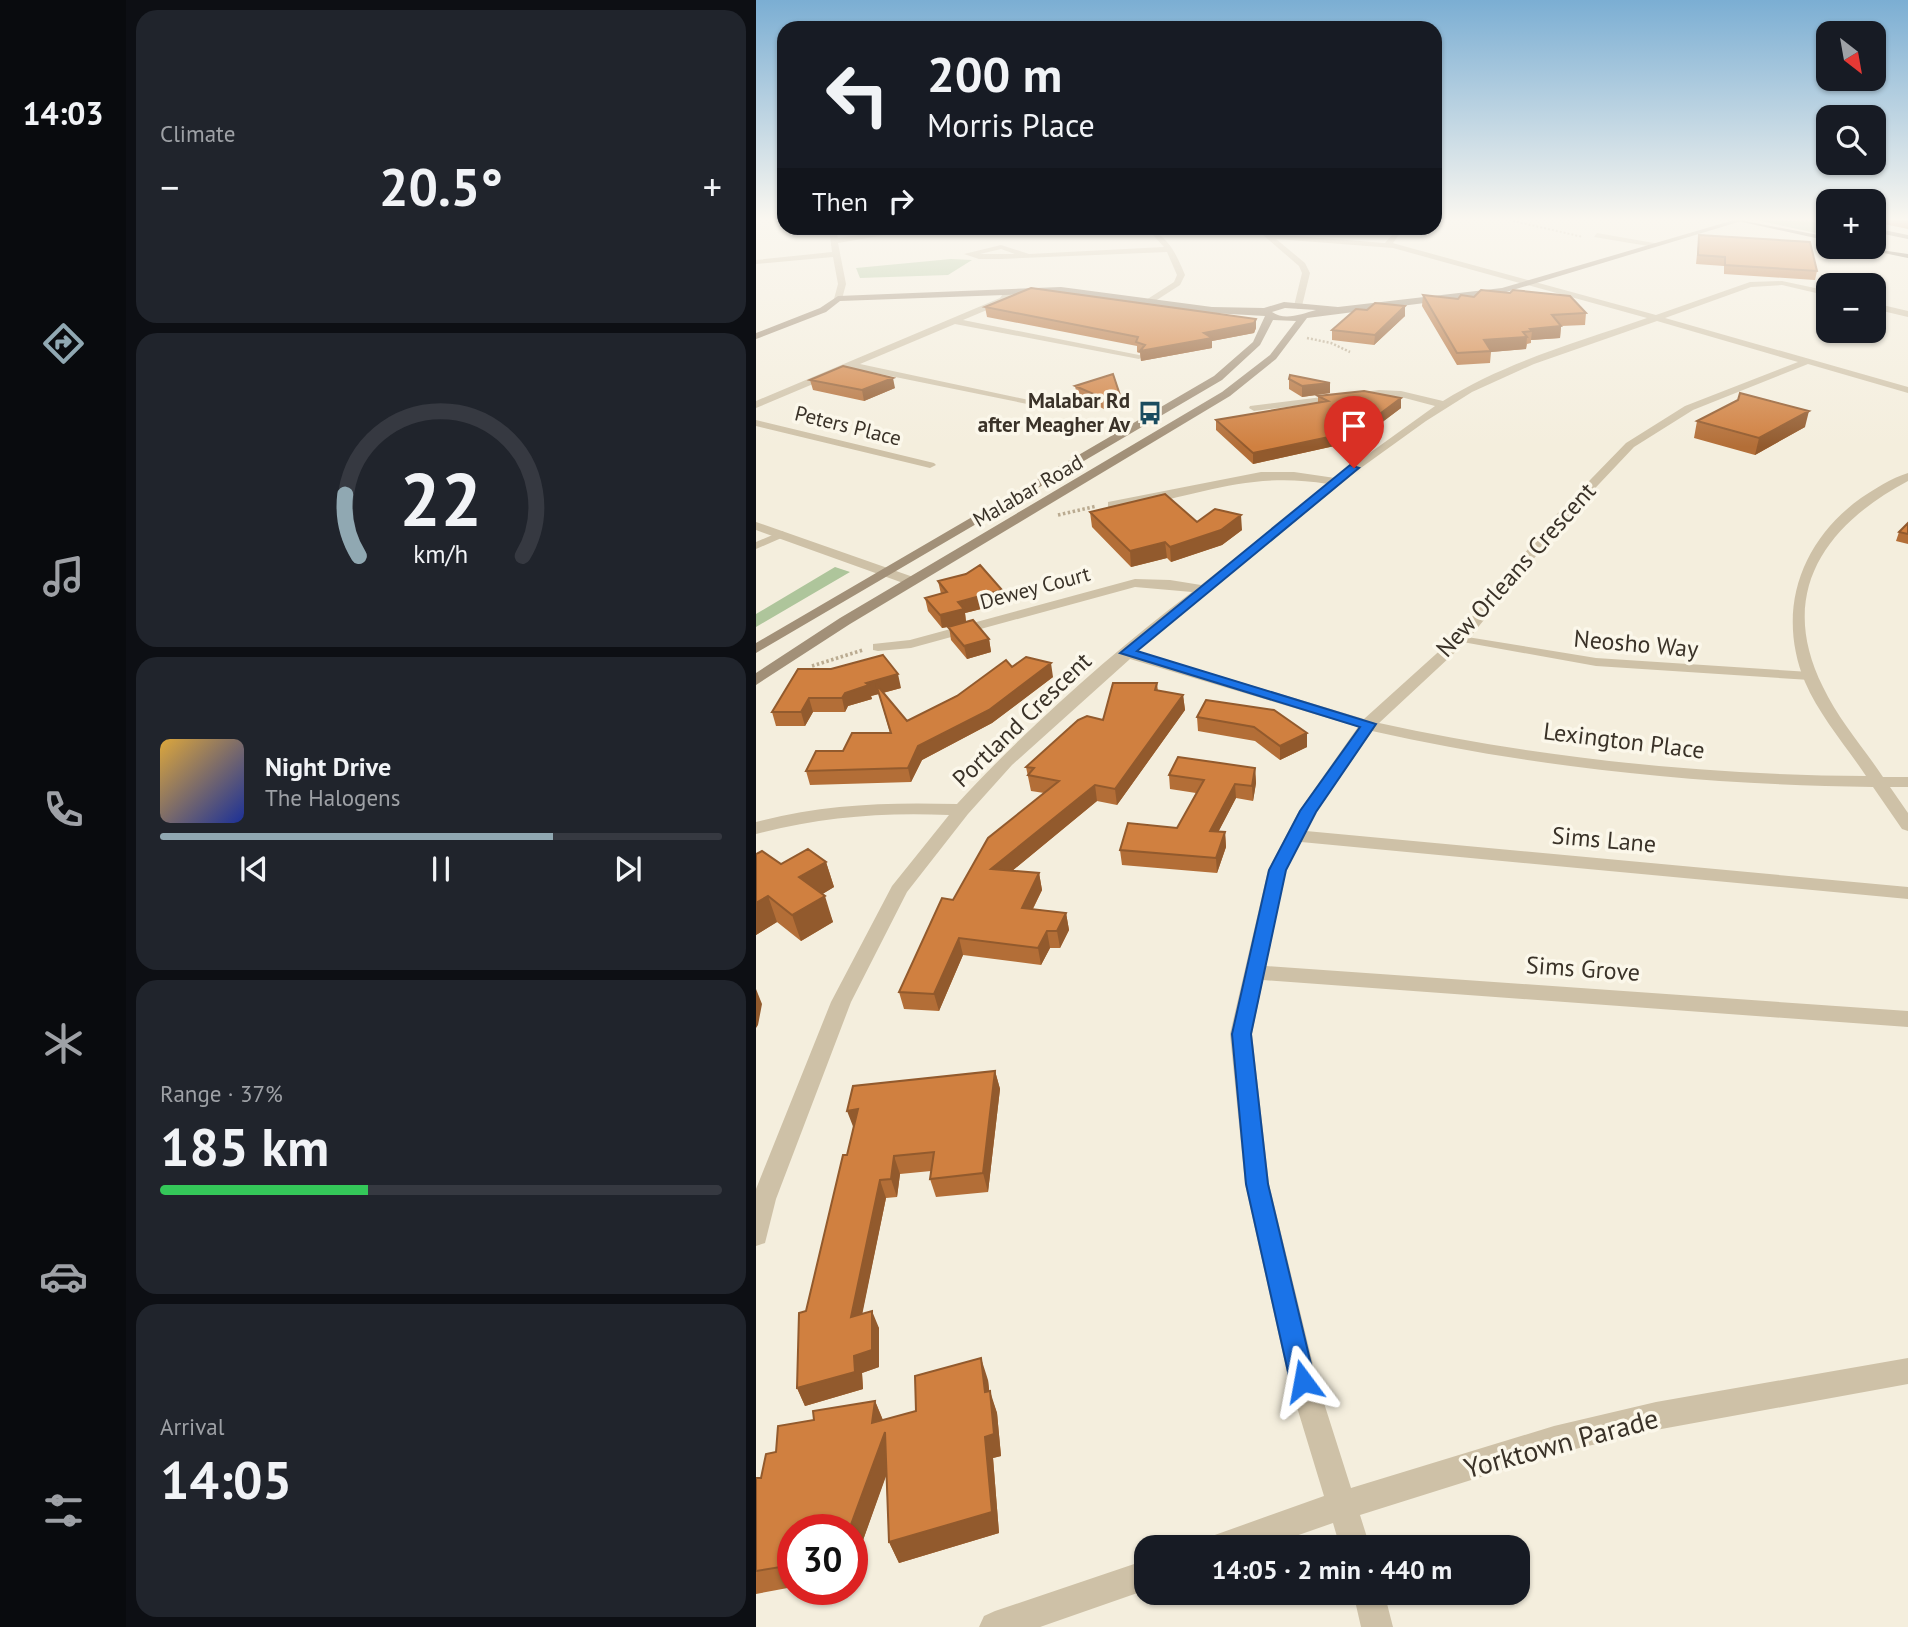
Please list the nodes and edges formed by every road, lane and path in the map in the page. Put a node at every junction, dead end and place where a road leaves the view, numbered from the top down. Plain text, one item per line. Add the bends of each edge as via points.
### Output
1 (839, 296) edge
2 (913, 296) edge
3 (1006, 296) edge
4 (1108, 296) edge
5 (1157, 296) edge
6 (1305, 296) edge
7 (1452, 296) edge
8 (1580, 296) edge
9 (1719, 296) edge
10 (838, 299) junction
11 (1149, 302) junction
12 (1886, 309) edge
13 (1304, 311) junction
14 (1267, 314) junction
15 (1908, 314) edge
16 (1657, 318) junction
17 (954, 321) junction
18 (1310, 333) dead end
19 (756, 336) edge
20 (1350, 352) dead end
21 (1139, 356) edge
22 (1808, 361) junction
23 (850, 365) junction
24 (1908, 390) edge
25 (756, 405) edge
26 (1444, 405) junction
27 (1043, 406) dead end
28 (1254, 408) dead end
29 (756, 423) edge
30 (930, 466) dead end
31 (1908, 476) edge
32 (1337, 482) junction
33 (1112, 505) joint
34 (1049, 519) dead end
35 (756, 526) edge
36 (782, 534) junction
37 (756, 546) edge
38 (886, 572) junction
39 (911, 581) junction
40 (1204, 590) junction
41 (1461, 639) junction
42 (878, 647) joint
43 (756, 649) edge
44 (1127, 653) junction
45 (808, 668) edge
46 (1810, 676) junction
47 (756, 680) edge
48 (1368, 724) junction
49 (1877, 779) junction
50 (1908, 782) edge
51 (961, 810) junction
52 (1908, 825) edge
53 (756, 828) edge
54 (1295, 836) junction
55 (1908, 892) edge
56 (1254, 972) junction
57 (1908, 1020) edge
58 (756, 1235) edge
59 (1908, 1371) edge
60 (1343, 1505) junction
61 (1257, 1535) edge
62 (1351, 1535) edge
63 (1134, 1579) edge
64 (1371, 1605) edge
65 (995, 1627) edge
66 (1377, 1627) edge

1 - 10 street
2 - 10 main road
3 - 17 street
4 - 11 main road
5 - 11 street
6 - 13 street, Malabar Road
7 - 13 main road
8 - 16 street
9 - 16 street, Portland Crescent
10 - 19 main road via 823,310
11 - 14 main road
12 - 15 street
13 - 14 main road via 1286,319
13 - 39 main road, Malabar Road via 1273,357 1227,394
14 - 38 main road, Malabar Road via 1264,332 1254,347 1218,378
16 - 22 street
16 - 26 street, Portland Crescent via 1531,362
17 - 21 street
17 - 23 street
18 - 20 path via 1306,340 1331,343
22 - 24 street
22 - 41 street, New Orleans Crescent via 1689,408 1630,445 1562,516
23 - 25 street
23 - 27 street
26 - 28 street via 1379,393
26 - 32 street, Portland Crescent
29 - 30 street, Peters Place
31 - 46 street via 1857,506 1833,527 1804,576 1799,618
32 - 33 street via 1283,475 1252,477
32 - 40 street, Portland Crescent
33 - 34 path
35 - 36 street
36 - 37 lane
36 - 38 street
38 - 39 street
38 - 43 main road, Malabar Road
39 - 47 main road, Malabar Road
40 - 42 street, Dewey Court via 1135,583 911,644
40 - 44 street, Portland Crescent
41 - 46 lane, Neosho Way via 1596,662
41 - 48 street, New Orleans Crescent
42 - 45 path
44 - 48 street, Lexington Place
44 - 51 street, Portland Crescent via 1006,761
46 - 49 street
48 - 49 street, Lexington Place via 1486,748 1686,775
48 - 54 street, New Orleans Crescent
49 - 50 street, Lexington Place
49 - 52 street
51 - 53 street via 829,809
51 - 58 street, Portland Crescent via 899,890 841,1002 764,1199
54 - 55 street, Sims Lane
54 - 56 street, New Orleans Crescent via 1277,870
56 - 57 street, Sims Grove
56 - 60 street, New Orleans Crescent via 1241,1034 1257,1184 1303,1381
59 - 60 street, Yorktown Parade via 1681,1411 1554,1440
60 - 61 street, Yorktown Parade
60 - 62 street, New Orleans Crescent
63 - 65 street
64 - 66 street

